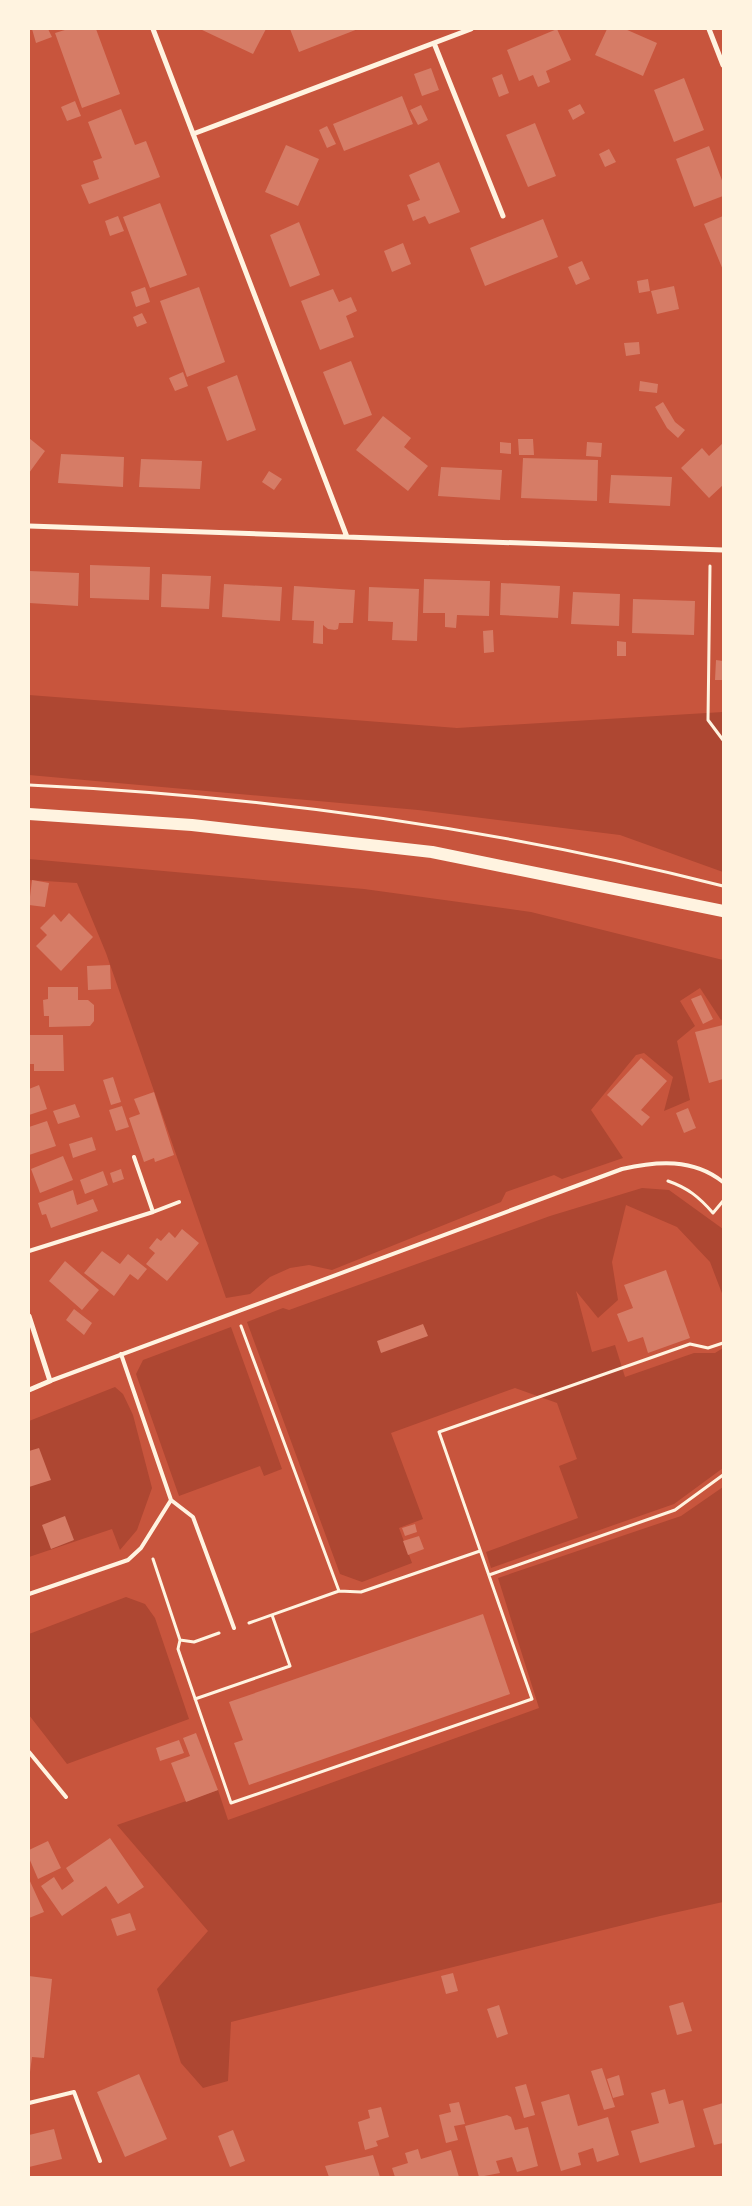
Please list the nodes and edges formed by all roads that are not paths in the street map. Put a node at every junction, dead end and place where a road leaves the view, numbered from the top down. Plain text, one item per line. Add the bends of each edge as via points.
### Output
1 (153, 29) edge
2 (471, 29) edge
3 (709, 29) edge
4 (434, 43) junction
5 (723, 65) edge
6 (193, 134) junction
7 (502, 216) dead end
8 (29, 526) edge
9 (347, 537) junction
10 (723, 550) edge
11 (29, 814) edge
12 (723, 911) edge
13 (134, 1157) dead end
14 (723, 1182) edge
15 (180, 1202) dead end
16 (153, 1212) junction
17 (29, 1251) edge
18 (29, 1316) edge
19 (121, 1354) junction
20 (50, 1381) junction
21 (29, 1390) edge
22 (171, 1500) junction
23 (29, 1594) edge
24 (234, 1628) road end
25 (29, 1752) edge
26 (66, 1797) dead end
27 (29, 2103) edge
28 (100, 2160) dead end

1 - 6 street
2 - 4 street
3 - 5 street
4 - 6 street
4 - 7 street
6 - 9 street
8 - 9 street
9 - 10 street
11 - 12 main road via 192,824 432,852
13 - 16 lane
14 - 19 lane via 712,1173 681,1163 650,1163 622,1169
15 - 16 lane
16 - 17 lane
18 - 20 street
19 - 20 lane
19 - 22 lane
20 - 21 street
22 - 23 lane via 141,1548 128,1560
22 - 24 lane via 193,1517
25 - 26 lane
27 - 28 lane via 74,2092

